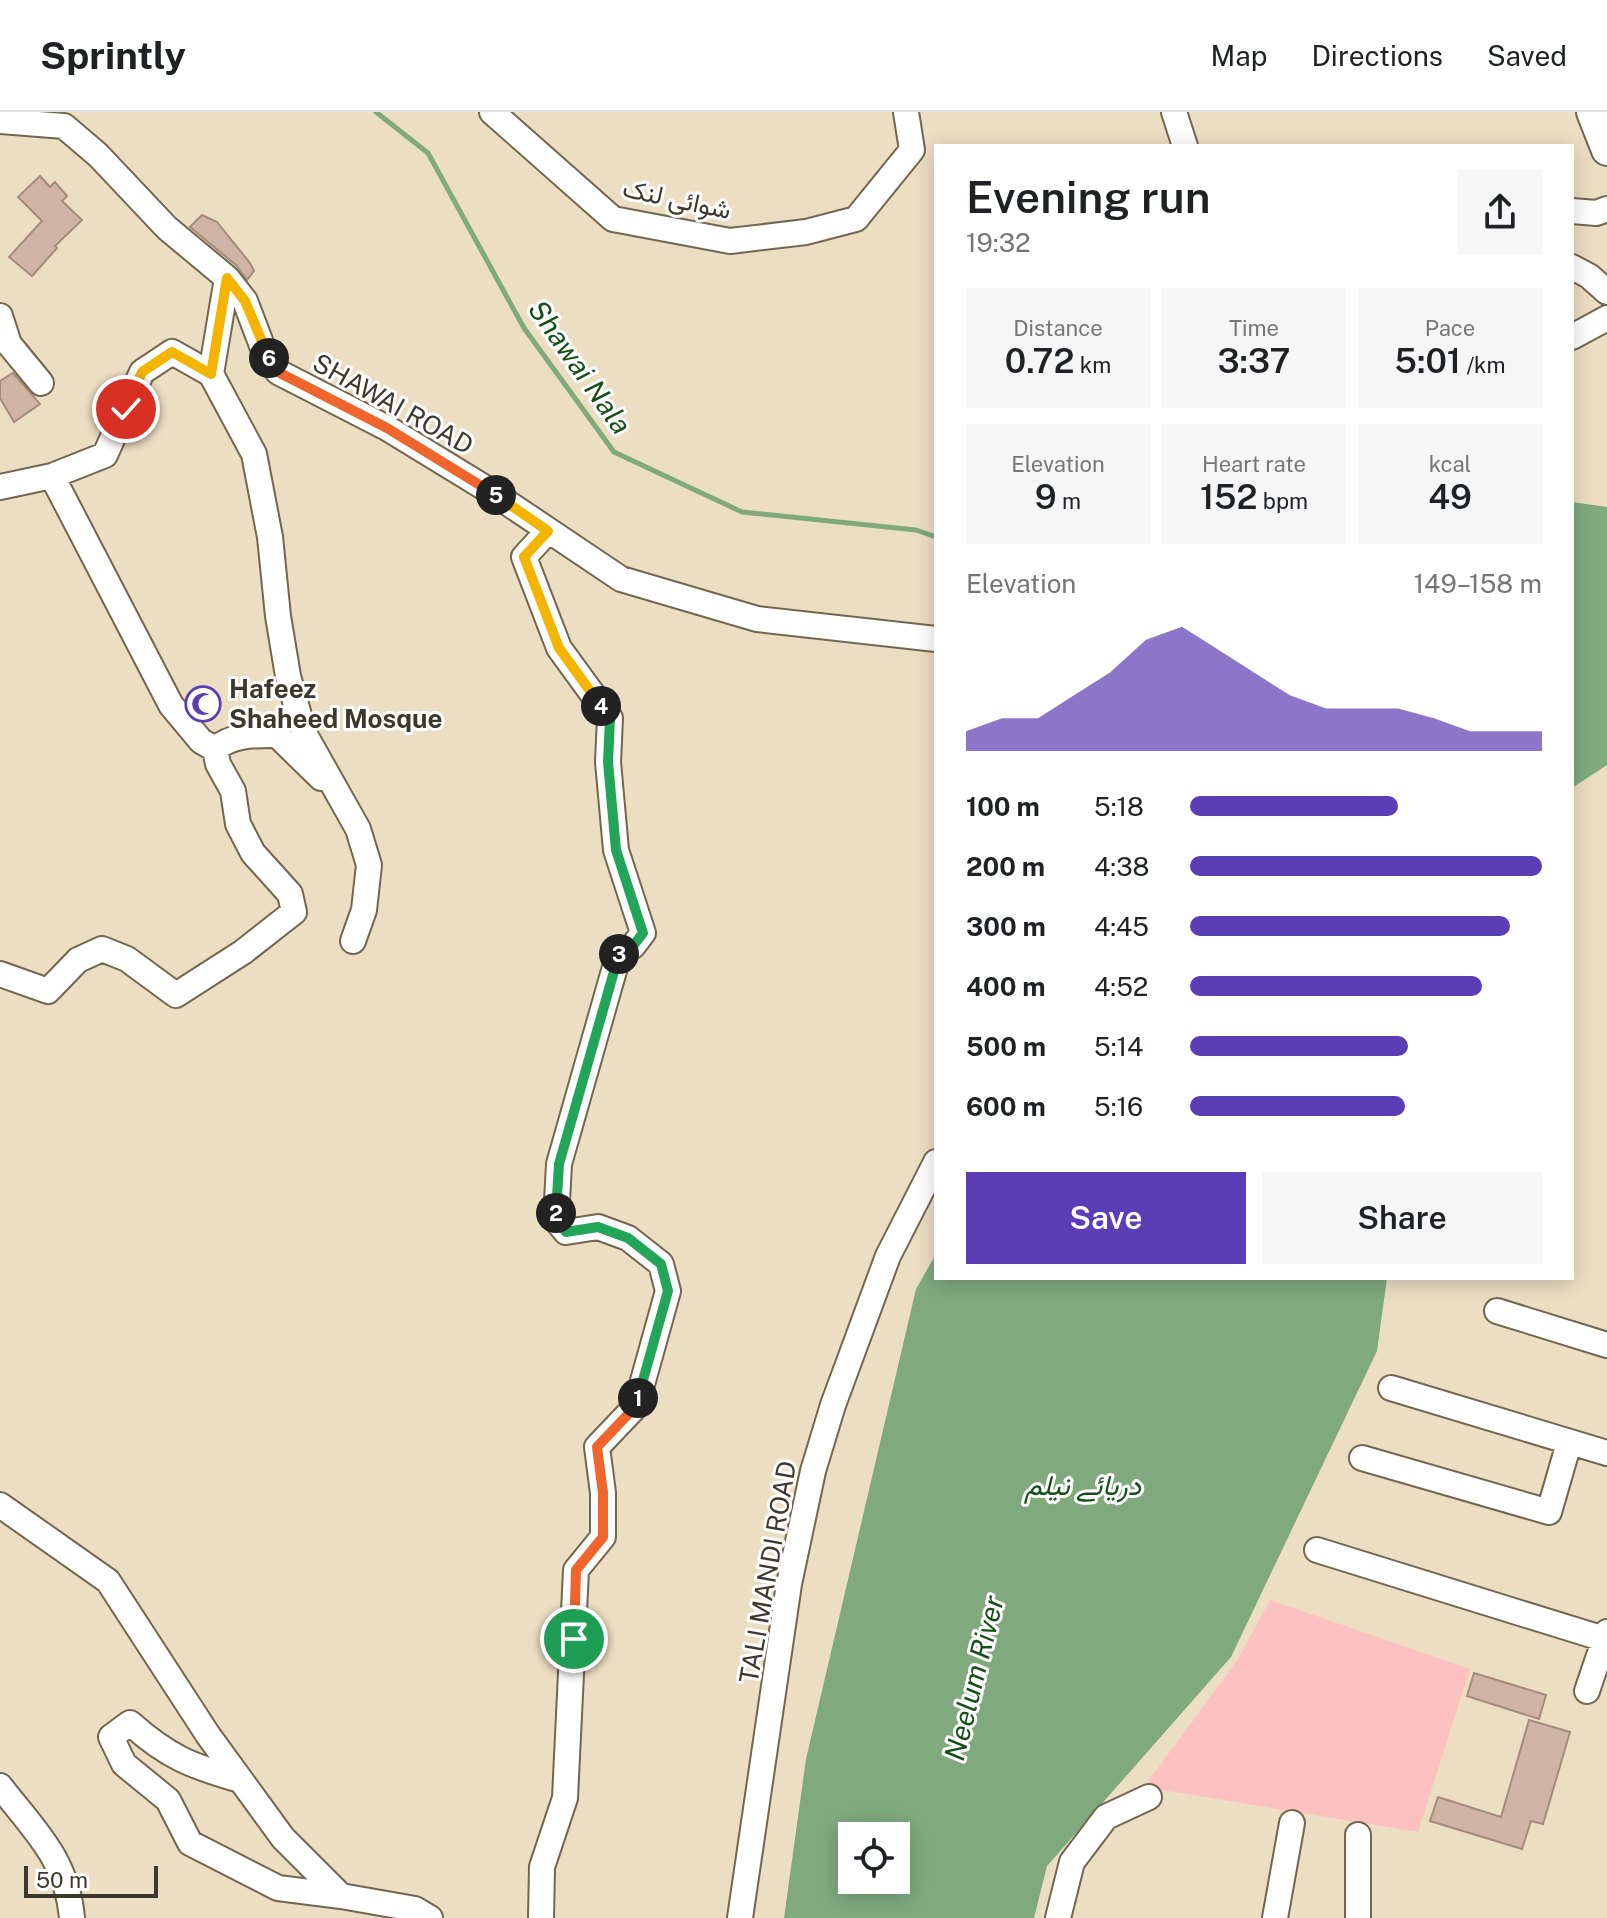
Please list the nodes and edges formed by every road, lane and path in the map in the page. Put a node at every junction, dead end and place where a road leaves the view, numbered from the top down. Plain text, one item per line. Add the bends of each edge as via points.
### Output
1 (492, 112) edge
2 (906, 112) edge
3 (1174, 112) edge
4 (1592, 112) edge
5 (0, 121) edge
6 (1184, 144) edge
7 (1607, 150) edge
8 (1607, 209) edge
9 (1574, 211) edge
10 (1574, 268) edge
11 (227, 278) junction
12 (1607, 292) edge
13 (0, 316) edge
14 (1607, 318) edge
15 (1574, 336) edge
16 (211, 374) junction
17 (41, 383) dead end
18 (52, 476) junction
19 (0, 487) edge
20 (548, 531) junction
21 (934, 639) edge
22 (215, 749) junction
23 (333, 786) junction
24 (353, 941) dead end
25 (0, 974) edge
26 (934, 1166) edge
27 (1497, 1311) dead end
28 (1607, 1345) edge
29 (1391, 1388) dead end
30 (1569, 1443) junction
31 (1607, 1453) edge
32 (1362, 1458) dead end
33 (0, 1505) edge
34 (1317, 1550) dead end
35 (1606, 1636) edge
36 (1587, 1691) dead end
37 (240, 1780) junction
38 (0, 1786) edge
39 (1149, 1797) dead end
40 (1292, 1823) dead end
41 (1358, 1835) dead end
42 (341, 1896) junction
43 (72, 1918) edge
44 (430, 1918) edge
45 (541, 1918) edge
46 (740, 1918) edge
47 (1058, 1918) edge
48 (1275, 1918) edge
49 (1358, 1918) edge

1 - 2 street, شوائی لنک via 613,219 730,241 806,232 856,219 912,150
3 - 6 street
4 - 7 main road
5 - 11 street, SHAWAI ROAD via 64,126 167,228
8 - 9 street
10 - 12 street
11 - 16 street
11 - 20 street, SHAWAI ROAD via 245,301 278,372 387,428
13 - 17 street via 9,344
14 - 15 street
16 - 18 street via 172,352 142,372 105,455
16 - 23 street via 254,454 288,676 304,733
18 - 19 street
18 - 22 street via 171,705 201,741
20 - 21 street, SHAWAI ROAD via 621,579 757,619
20 - 45 street via 524,557 559,648 610,718 616,850 643,933 619,953 559,1164 556,1220 566,1232 598,1227 628,1238 661,1264 668,1291 636,1406 597,1447 603,1537 576,1570 565,1798 542,1867
22 - 23 street via 247,734 277,735
22 - 25 street via 233,791 238,824 253,853 290,894 294,912 287,920 176,995 127,959 102,949 78,960 48,991
23 - 24 street via 358,829 369,865 364,910
26 - 46 street, TALI MANDI ROAD via 888,1256 813,1471 789,1584
27 - 28 street
29 - 30 street
30 - 31 street
30 - 32 street via 1549,1512
33 - 37 street via 108,1581
34 - 35 street
35 - 36 street
37 - 42 street via 283,1838
37 - 42 street via 191,1766 130,1723 111,1737 124,1764 168,1800 190,1843 278,1888
38 - 43 street via 61,1866
39 - 47 street via 1106,1817 1072,1862
40 - 48 street
41 - 49 street
42 - 44 street via 415,1909

